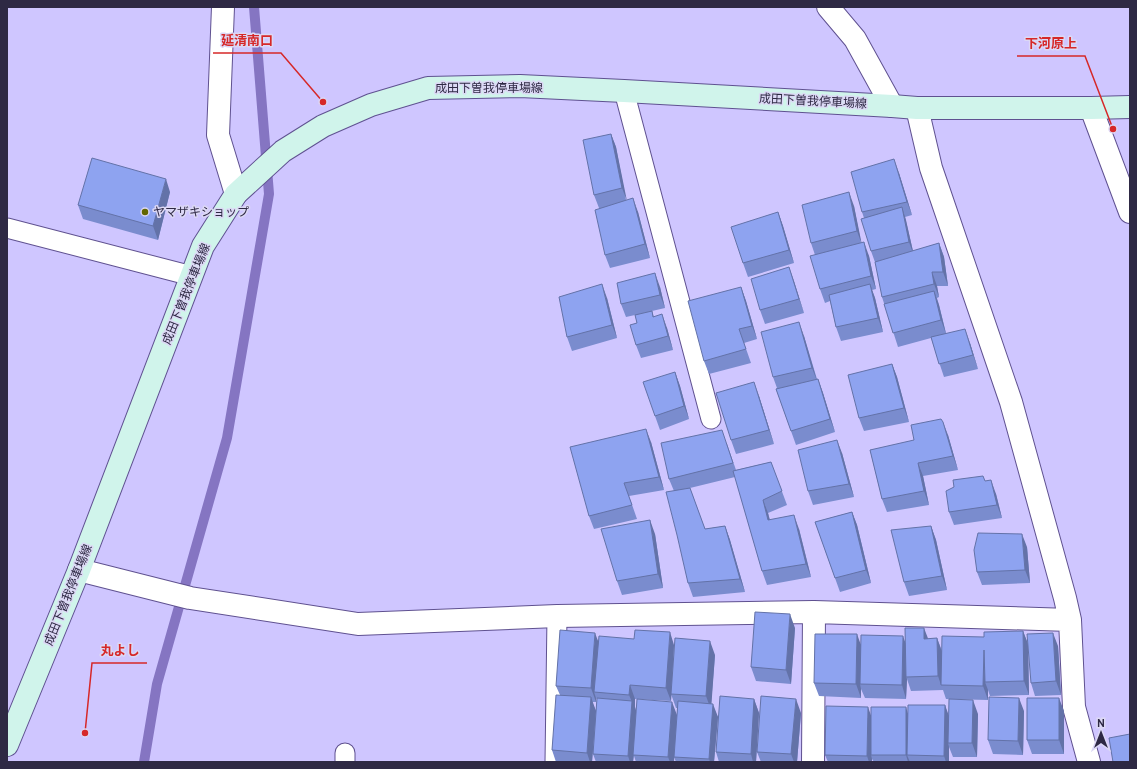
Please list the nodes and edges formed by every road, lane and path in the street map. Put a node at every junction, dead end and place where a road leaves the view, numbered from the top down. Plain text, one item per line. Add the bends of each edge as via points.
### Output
1 (223, 7) edge
2 (828, 7) edge
3 (624, 91) junction
4 (892, 106) junction
5 (1130, 107) edge
6 (917, 108) junction
7 (1091, 108) junction
8 (236, 194) junction
9 (1130, 212) edge
10 (7, 228) edge
11 (192, 276) junction
12 (711, 419) dead end
13 (79, 570) junction
14 (814, 612) junction
15 (557, 616) junction
16 (1070, 620) junction
17 (7, 745) edge
18 (555, 762) edge
19 (812, 762) edge
20 (1089, 762) edge

1 - 8 street via 218,135
2 - 4 street via 855,39
3 - 4 main road, 成田下曽我停車場線
3 - 8 main road, 成田下曽我停車場線 via 520,86 428,88 371,105 323,126 283,151
3 - 12 lane
4 - 6 main road, 成田下曽我停車場線
5 - 7 main road, 成田下曽我停車場線
6 - 7 main road, 成田下曽我停車場線
6 - 16 street via 931,168 1011,402
7 - 9 street
8 - 11 main road, 成田下曽我停車場線 via 204,246
10 - 11 lane
11 - 13 main road, 成田下曽我停車場線
13 - 15 street via 182,596 358,624
13 - 17 main road, 成田下曽我停車場線
14 - 15 street
14 - 16 street
14 - 19 street
15 - 18 lane
16 - 20 street via 1074,707

